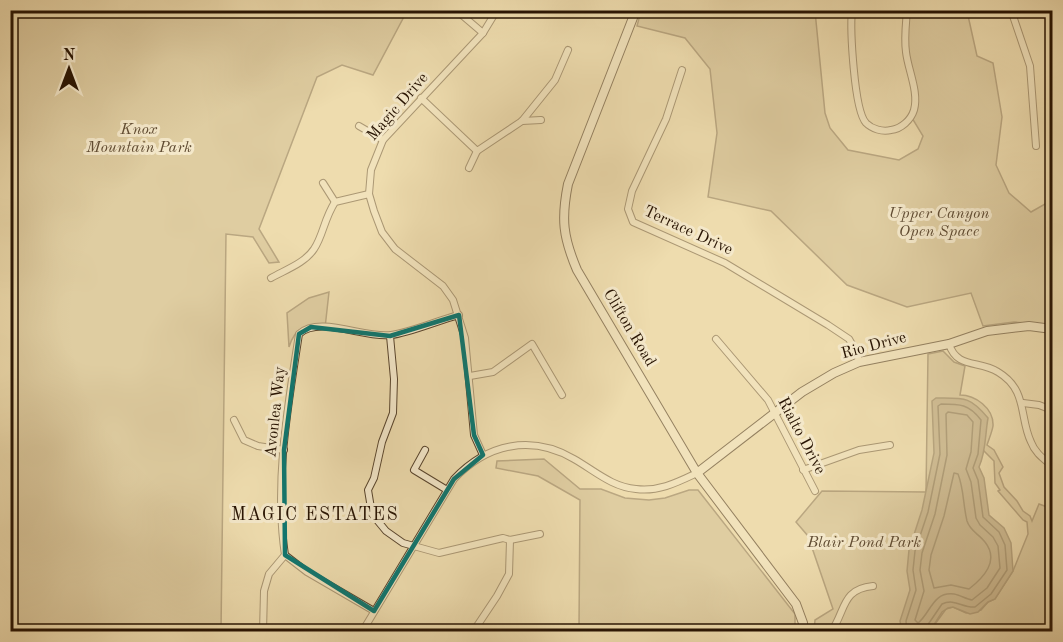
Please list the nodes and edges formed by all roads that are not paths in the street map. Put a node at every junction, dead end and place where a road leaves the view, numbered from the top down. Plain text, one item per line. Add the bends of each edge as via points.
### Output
1 (456, 10) edge
2 (497, 10) edge
3 (636, 10) edge
4 (852, 10) edge
5 (907, 10) edge
6 (1011, 10) edge
7 (483, 33) junction
8 (568, 51) dead end
9 (682, 70) dead end
10 (421, 98) junction
11 (541, 120) dead end
12 (522, 121) junction
13 (359, 126) dead end
14 (383, 140) junction
15 (1036, 146) dead end
16 (477, 151) junction
17 (469, 168) dead end
18 (323, 183) dead end
19 (369, 194) junction
20 (335, 202) junction
21 (271, 278) dead end
22 (459, 315) junction
23 (1053, 329) edge
24 (390, 336) junction
25 (716, 339) dead end
26 (949, 344) junction
27 (859, 362) junction
28 (470, 376) junction
29 (562, 395) dead end
30 (1023, 403) junction
31 (1053, 410) edge
32 (775, 413) junction
33 (234, 420) dead end
34 (890, 445) dead end
35 (284, 450) junction
36 (426, 450) dead end
37 (483, 455) junction
38 (1053, 466) edge
39 (803, 470) junction
40 (697, 473) junction
41 (447, 490) junction
42 (815, 491) dead end
43 (540, 534) dead end
44 (510, 540) junction
45 (413, 546) junction
46 (285, 555) junction
47 (873, 586) dead end
48 (374, 611) junction
49 (263, 632) edge
50 (362, 632) edge
51 (473, 632) edge
52 (804, 632) edge
53 (831, 632) edge

1 - 7 street
2 - 7 street, Magic Drive
3 - 40 street, Clifton Road via 568,184 563,224 577,270
4 - 5 street via 857,105 866,123 882,131 902,126 915,107 906,52
6 - 15 street via 1030,66
7 - 10 street, Magic Drive
8 - 12 street via 555,80
9 - 27 street, Terrace Drive via 666,119 632,191 628,209 633,222 725,262 828,325 849,339
10 - 14 street, Magic Drive
10 - 16 street
11 - 12 street
12 - 16 street
13 - 14 street
14 - 19 street, Magic Drive via 371,170
16 - 17 street
18 - 20 street
19 - 20 street
19 - 22 street, Magic Drive via 382,232 395,249 443,286
20 - 21 street via 314,249 304,260
22 - 24 street, Avonlea Way
22 - 28 street, Magic Drive
23 - 26 street, Rio Drive via 1013,327
24 - 35 street, Avonlea Way via 311,327 299,334
24 - 45 street via 393,413 368,490 372,514 386,531
25 - 32 street, Rialto Drive
26 - 27 street, Rio Drive
26 - 30 street via 952,354 960,360 999,372
27 - 32 street, Rio Drive via 819,382
28 - 29 street via 493,372 532,344
28 - 37 street, Magic Drive via 474,435
30 - 31 street
30 - 38 street via 1032,444
32 - 39 street, Rialto Drive
32 - 40 street, Rio Drive
33 - 35 street via 244,440
34 - 39 street via 859,450
35 - 46 street, Avonlea Way
36 - 41 street via 414,470
37 - 40 street via 509,447 540,446 573,458 606,480 637,490 673,485
37 - 41 street via 468,465
39 - 42 street, Rialto Drive
40 - 52 street, Clifton Road via 796,604
41 - 45 street
43 - 44 street
44 - 45 street via 503,538 440,553
44 - 51 street via 509,574
45 - 48 street
46 - 48 street
46 - 49 street via 269,574 264,591
47 - 53 street via 852,592
48 - 50 street

